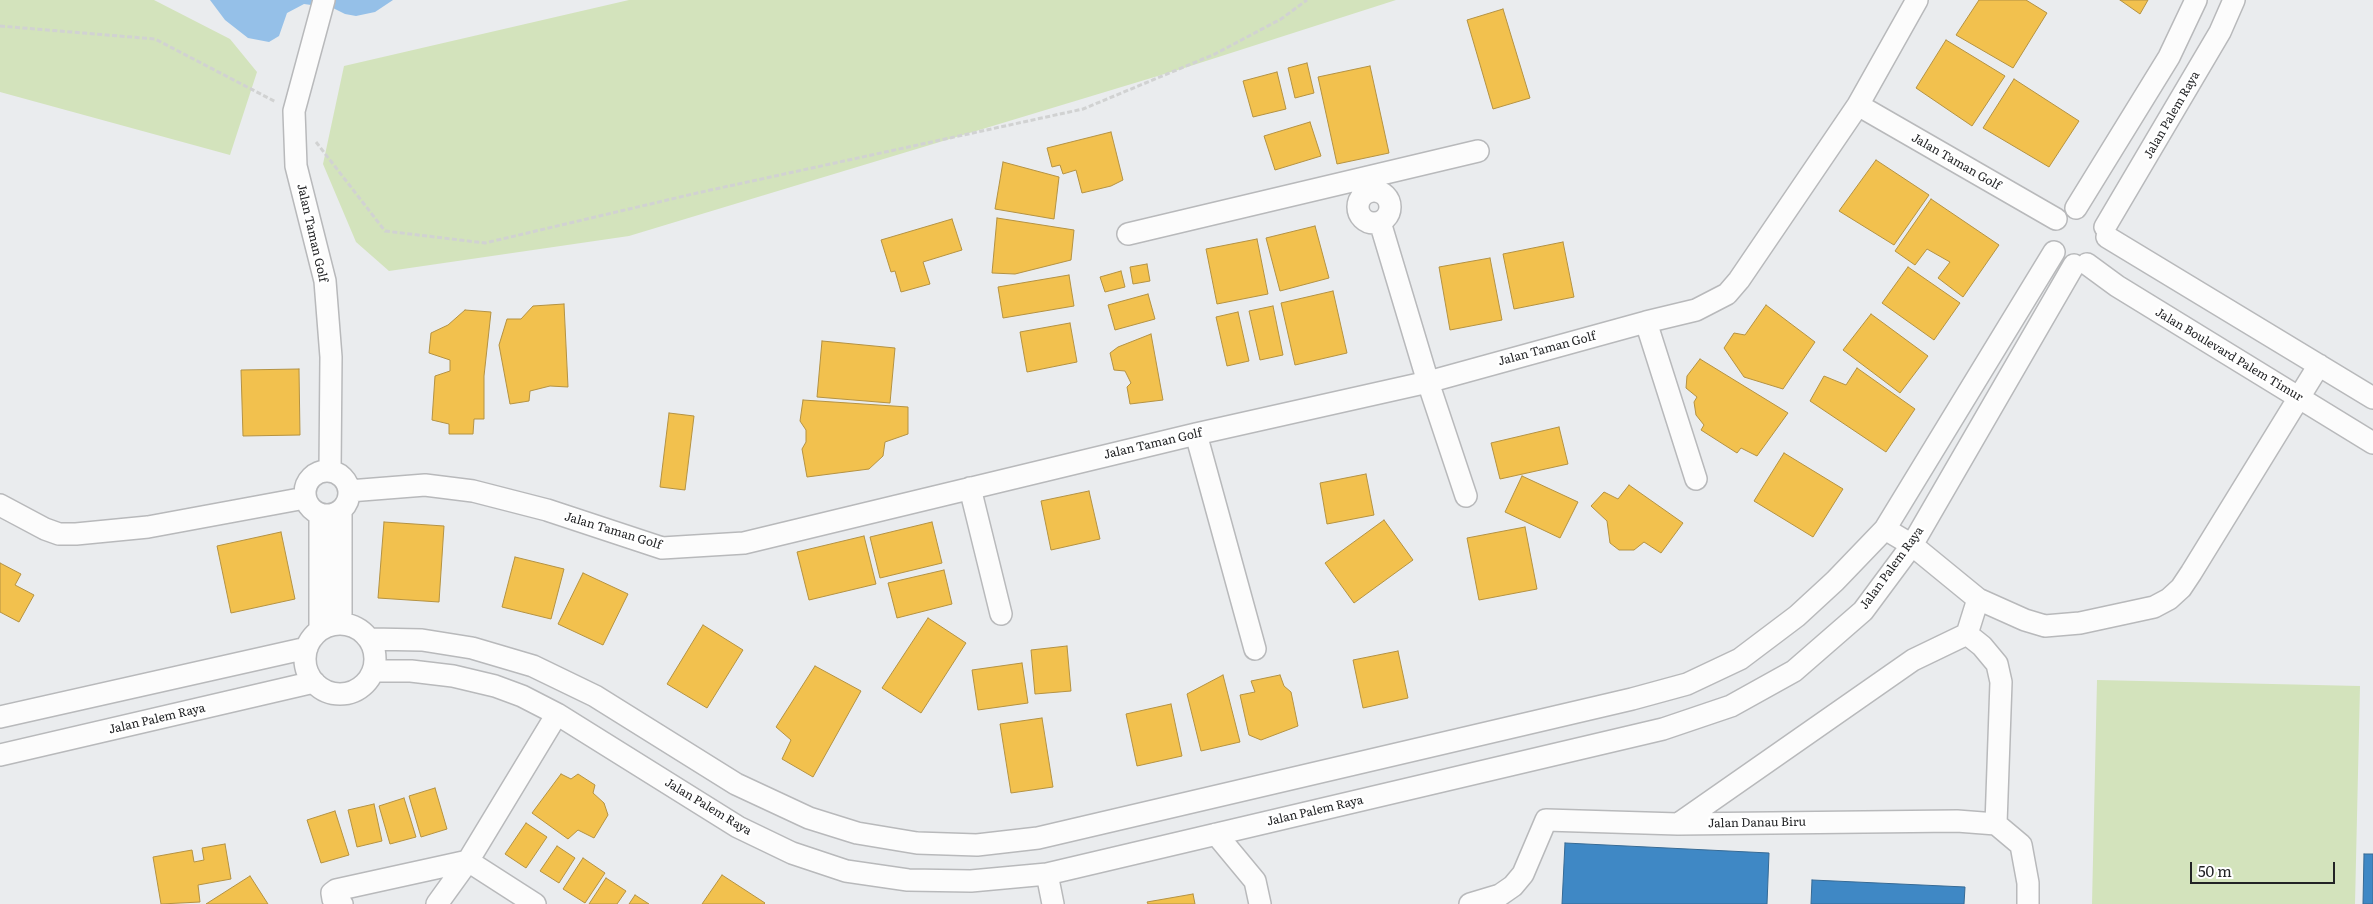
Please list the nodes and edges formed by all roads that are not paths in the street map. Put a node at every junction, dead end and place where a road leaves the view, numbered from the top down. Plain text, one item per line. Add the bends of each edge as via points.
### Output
1 (1918, 0) edge
2 (2196, 0) edge
3 (2234, 0) edge
4 (323, 3) edge
5 (1858, 105) junction
6 (1478, 151) dead end
7 (1368, 185) junction
8 (2076, 208) junction
9 (2056, 218) junction
10 (2106, 232) junction
11 (1128, 234) dead end
12 (2054, 252) junction
13 (2080, 264) junction
14 (1646, 322) junction
15 (2319, 365) junction
16 (1428, 382) junction
17 (2299, 398) junction
18 (2373, 398) edge
19 (1196, 434) junction
20 (2373, 443) edge
21 (330, 471) junction
22 (1696, 479) dead end
23 (970, 488) junction
24 (350, 491) junction
25 (1466, 496) dead end
26 (305, 498) junction
27 (0, 505) edge
28 (341, 511) junction
29 (320, 514) junction
30 (1885, 529) junction
31 (1912, 545) junction
32 (1978, 599) junction
33 (1001, 614) dead end
34 (341, 624) junction
35 (320, 630) junction
36 (1967, 634) junction
37 (370, 639) junction
38 (307, 648) junction
39 (1255, 649) dead end
40 (373, 671) junction
41 (314, 682) junction
42 (557, 714) junction
43 (0, 717) edge
44 (0, 755) edge
45 (1678, 824) junction
46 (1996, 824) junction
47 (1216, 834) junction
48 (468, 861) junction
49 (1041, 874) junction
50 (342, 904) edge
51 (437, 904) edge
52 (534, 904) edge
53 (1040, 904) edge
54 (1053, 904) edge
55 (1260, 904) edge
56 (1470, 904) edge
57 (2028, 904) edge

1 - 5 street, Jalan Taman Golf
2 - 8 street via 2169,57
3 - 10 street, Jalan Palem Raya via 2220,32
4 - 21 street, Jalan Taman Golf via 294,111 296,166 325,281 331,357
5 - 9 street, Jalan Taman Golf
5 - 14 street, Jalan Taman Golf via 1727,294 1696,310
6 - 7 street
7 - 11 street
7 - 16 street via 1388,198 1390,212 1380,222
8 - 9 street
8 - 10 street via 2088,210 2098,217
9 - 12 street via 2050,229
10 - 13 street via 2104,249 2097,258
10 - 15 street
12 - 13 street via 2062,261
12 - 30 street
13 - 17 street, Jalan Boulevard Palem Timur
13 - 31 street, Jalan Palem Raya
14 - 16 street, Jalan Taman Golf
14 - 22 street
15 - 17 street
15 - 18 street
16 - 19 street, Jalan Taman Golf
16 - 25 street
17 - 20 street, Jalan Boulevard Palem Timur
17 - 32 street via 2191,573 2169,600 2080,623 2045,626
19 - 23 street, Jalan Taman Golf
19 - 39 street
21 - 24 street via 343,478
21 - 26 street via 311,478 306,484
23 - 24 street, Jalan Taman Golf via 744,543 662,548 547,510 473,491 425,485
23 - 33 street
24 - 28 street
26 - 27 street via 148,527 76,534 59,534 45,529
26 - 29 street via 313,511
28 - 29 street via 334,515
28 - 34 street
29 - 35 street
30 - 31 street
30 - 37 street via 1797,616 1740,659 1688,684 1038,838 977,845 917,843 857,833 809,818 736,784 595,696 533,666 439,642
31 - 32 street
31 - 47 street, Jalan Palem Raya via 1862,611 1794,671 1731,706 1663,730
32 - 36 street
34 - 35 street
34 - 37 street via 362,631
35 - 38 street
36 - 45 street via 1913,660
36 - 46 street via 1997,664 2001,682
37 - 40 street via 376,660
38 - 41 street via 305,660
38 - 43 street
40 - 41 street via 358,689 347,693 335,693
40 - 42 street, Jalan Palem Raya via 412,671 495,686
41 - 44 street, Jalan Palem Raya
42 - 48 street
42 - 49 street, Jalan Palem Raya via 738,827 792,853 846,871 908,880 971,881
45 - 46 street, Jalan Danau Biru via 1957,821
45 - 56 street, Jalan Danau Biru via 1546,820 1523,874 1513,886 1500,895
46 - 57 street via 2021,845
47 - 49 street, Jalan Palem Raya
47 - 55 street via 1255,881
48 - 50 street via 336,890 332,893 333,899
48 - 51 street
48 - 52 street
49 - 53 street
49 - 54 street

